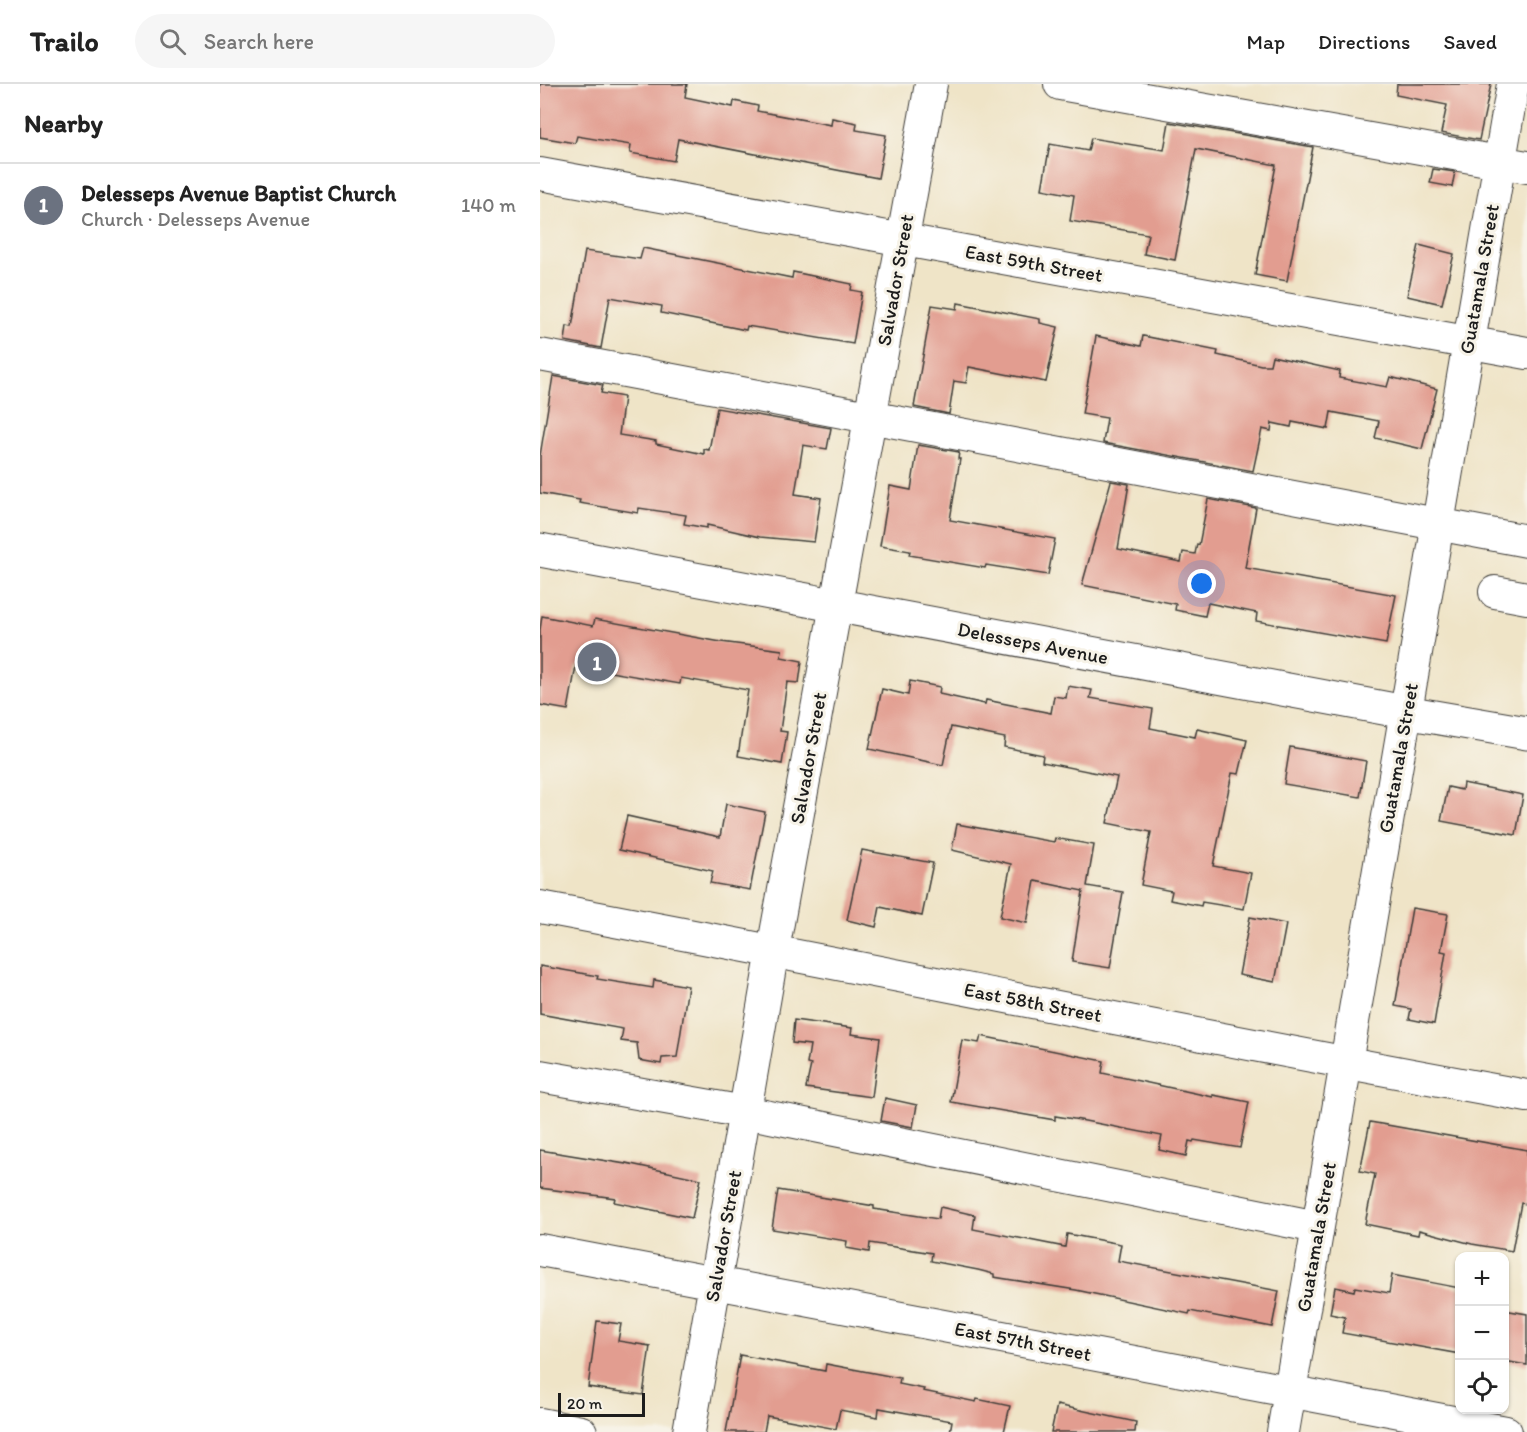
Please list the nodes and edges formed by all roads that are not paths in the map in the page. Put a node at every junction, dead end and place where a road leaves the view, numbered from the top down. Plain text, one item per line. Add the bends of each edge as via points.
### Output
1 (931, 84) edge
2 (1060, 84) edge
3 (1512, 84) edge
4 (1513, 164) edge
5 (540, 174) edge
6 (902, 239) junction
7 (1469, 342) junction
8 (1527, 353) edge
9 (540, 355) edge
10 (870, 417) junction
11 (1438, 524) junction
12 (1527, 541) edge
13 (540, 550) edge
14 (1495, 592) dead end
15 (1527, 598) edge
16 (835, 606) junction
17 (1405, 712) junction
18 (1527, 733) edge
19 (540, 907) edge
20 (773, 950) junction
21 (1346, 1063) junction
22 (540, 1076) edge
23 (1527, 1096) edge
24 (745, 1112) junction
25 (1317, 1227) junction
26 (540, 1250) edge
27 (714, 1284) junction
28 (1290, 1391) junction
29 (540, 1424) edge
30 (581, 1432) edge
31 (689, 1432) edge
32 (1283, 1432) edge
33 (1506, 1432) edge

1 - 6 street, Salvador Street
2 - 4 street
3 - 4 street, Guatamala Street
4 - 7 street, Guatamala Street
5 - 6 street, East 59th Street
6 - 7 street, East 59th Street
6 - 10 street, Salvador Street
7 - 8 street, East 59th Street
7 - 11 street, Guatamala Street
9 - 10 street
10 - 11 street
10 - 16 street, Salvador Street
11 - 12 street
11 - 17 street, Guatamala Street
13 - 16 main road, Delesseps Avenue
14 - 15 street
16 - 17 main road, Delesseps Avenue
16 - 20 street, Salvador Street
17 - 18 main road, Delesseps Avenue
17 - 21 street, Guatamala Street
19 - 20 street, East 58th Street
20 - 21 street, East 58th Street
20 - 24 street, Salvador Street
21 - 23 street, East 58th Street
21 - 25 street, Guatamala Street
22 - 24 street
24 - 25 street
24 - 27 street, Salvador Street
25 - 28 street, Guatamala Street
26 - 27 street, East 57th Street
27 - 28 street, East 57th Street
27 - 31 street, Salvador Street
28 - 32 street, Guatamala Street
28 - 33 street, East 57th Street
29 - 30 street

